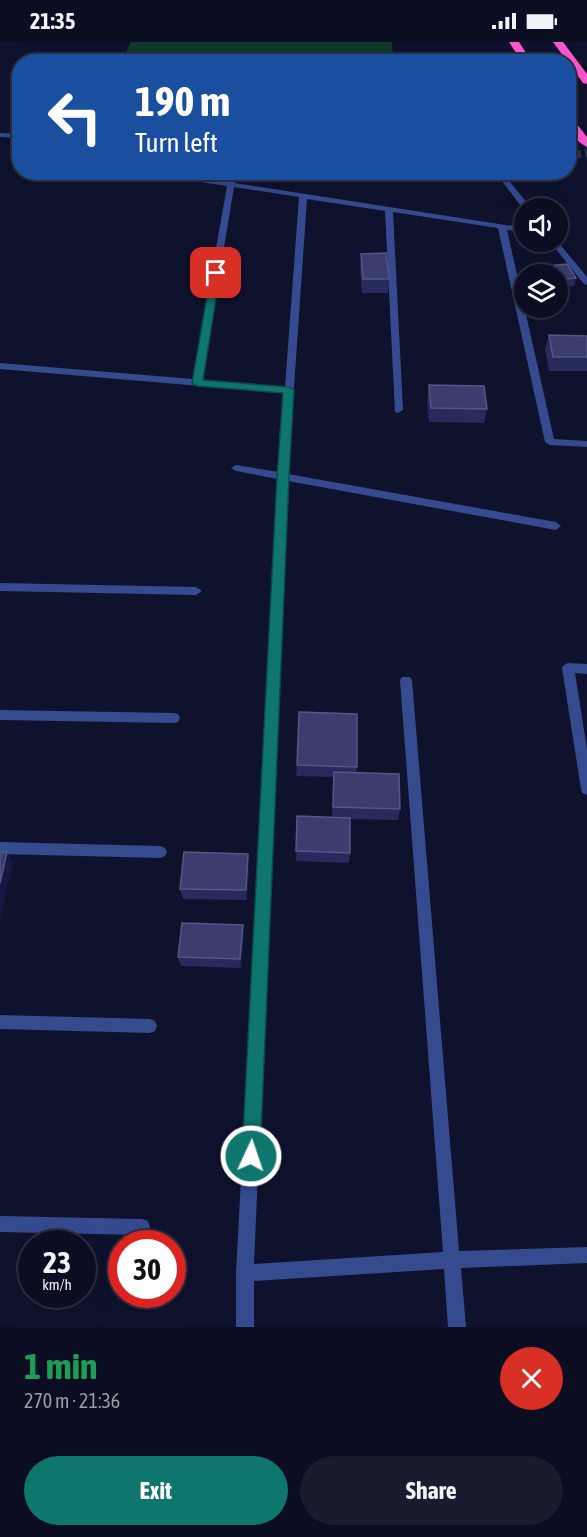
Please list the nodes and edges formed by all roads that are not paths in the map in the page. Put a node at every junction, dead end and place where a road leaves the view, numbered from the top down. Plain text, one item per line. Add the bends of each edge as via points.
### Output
1 (576, 66) edge
2 (587, 81) edge
3 (576, 130) edge
4 (587, 144) edge
5 (200, 180) edge
6 (231, 180) edge
7 (504, 180) edge
8 (231, 185) junction
9 (303, 196) junction
10 (519, 198) edge
11 (389, 209) junction
12 (502, 227) junction
13 (514, 229) edge
14 (562, 252) edge
15 (587, 282) edge
16 (0, 366) edge
17 (197, 383) junction
18 (289, 390) junction
19 (398, 410) dead end
20 (587, 444) edge
21 (236, 468) dead end
22 (283, 477) junction
23 (556, 526) dead end
24 (0, 586) edge
25 (196, 591) dead end
26 (587, 669) edge
27 (406, 680) dead end
28 (0, 715) edge
29 (174, 718) dead end
30 (587, 789) edge
31 (0, 848) edge
32 (160, 852) dead end
33 (0, 1022) edge
34 (150, 1026) dead end
35 (0, 1224) edge
36 (142, 1227) dead end
37 (587, 1256) edge
38 (450, 1260) junction
39 (245, 1273) junction
40 (245, 1327) edge
41 (458, 1327) edge

1 - 2 highway
3 - 4 highway
5 - 8 street
6 - 8 street
7 - 10 street
8 - 9 street
8 - 17 street
9 - 11 street
9 - 18 street
11 - 12 street
11 - 19 street
12 - 13 street
12 - 20 street via 550,442
14 - 15 street
16 - 17 street
17 - 18 street
18 - 22 street
21 - 22 street
22 - 23 street
22 - 39 street
24 - 25 street
26 - 30 street via 568,668
27 - 38 street
28 - 29 street
31 - 32 street
33 - 34 street
35 - 36 street
37 - 38 street
38 - 39 street
38 - 41 street
39 - 40 street

